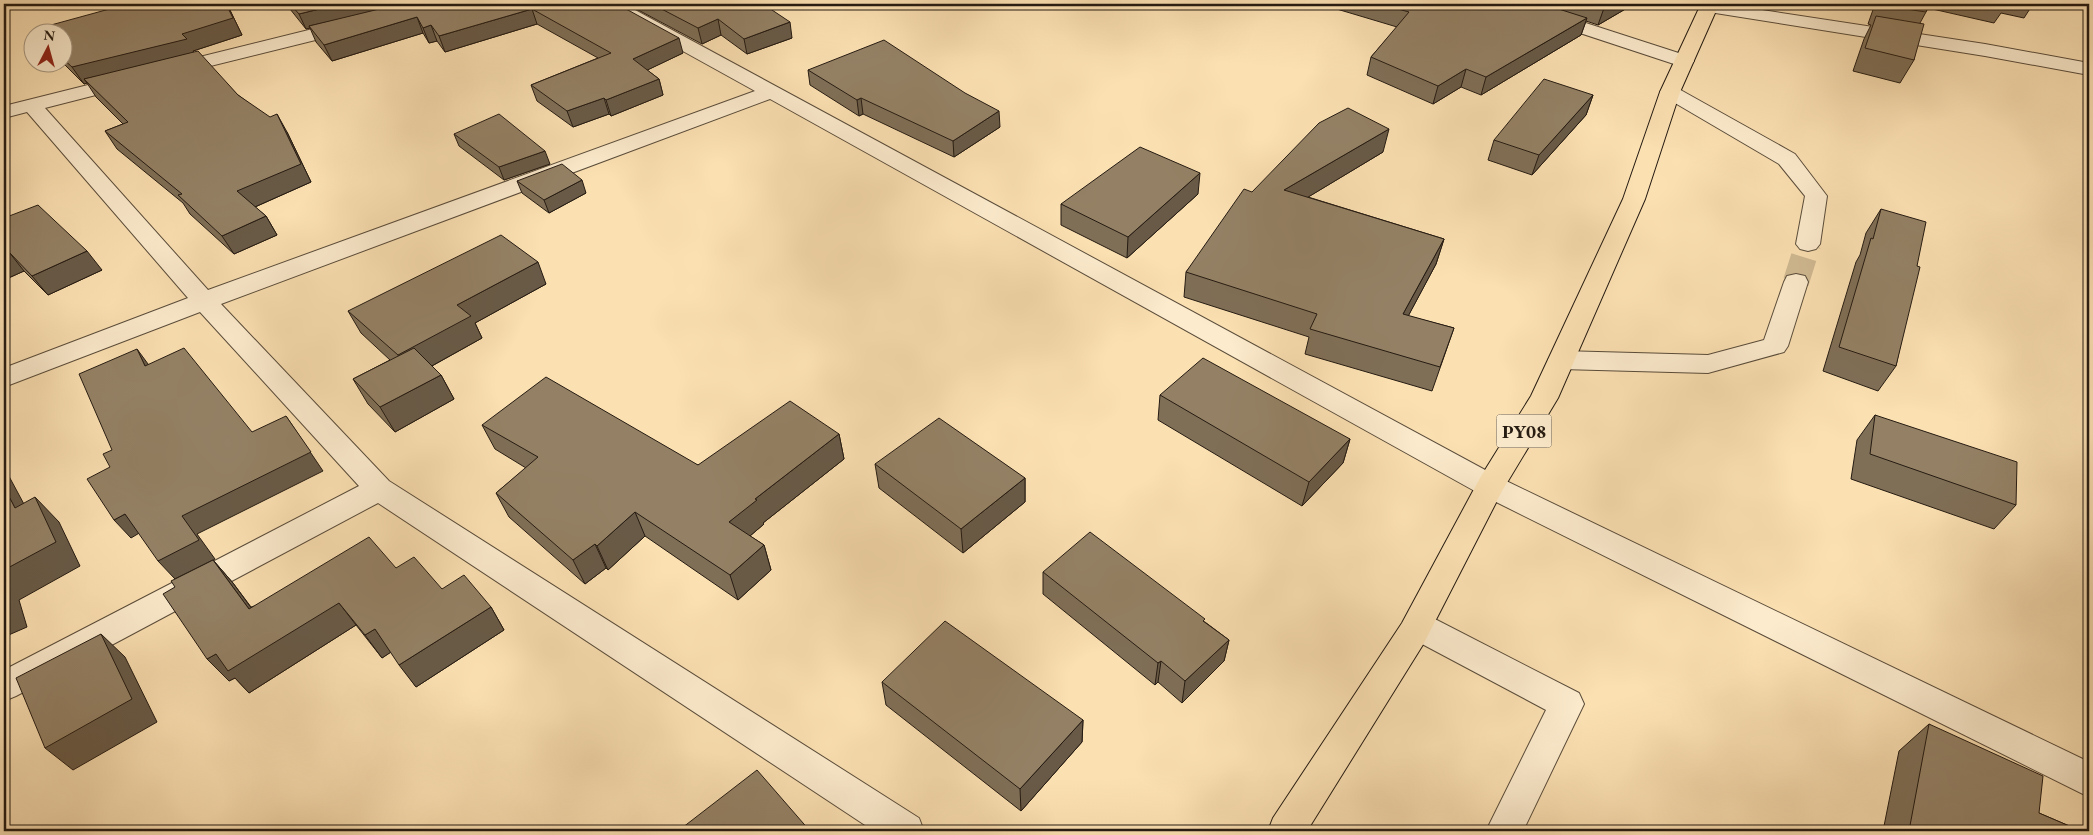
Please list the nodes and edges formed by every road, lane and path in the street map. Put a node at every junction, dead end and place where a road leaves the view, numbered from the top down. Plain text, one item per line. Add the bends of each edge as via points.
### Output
1 (611, 4) edge
2 (1510, 4) edge
3 (1710, 5) edge
4 (369, 20) edge
5 (1684, 61) junction
6 (2089, 69) edge
7 (771, 92) junction
8 (1670, 92) junction
9 (32, 105) junction
10 (4, 112) edge
11 (1808, 244) tunnel mouth
12 (1796, 282) tunnel mouth
13 (204, 301) junction
14 (1561, 360) junction
15 (4, 378) edge
16 (1490, 486) junction
17 (379, 489) junction
18 (1418, 626) junction
19 (4, 686) edge
20 (2089, 780) edge
21 (906, 831) edge
22 (1286, 831) edge
23 (1504, 831) edge

1 - 7 street
2 - 5 street
3 - 5 highway, PY08
3 - 6 street
4 - 9 street
5 - 8 highway, PY08
7 - 13 street
7 - 16 street
8 - 11 street via 1787,159 1816,196
8 - 14 highway, PY08 via 1634,200
9 - 10 street
9 - 13 street
12 - 14 street via 1775,346 1708,364
13 - 15 street
13 - 17 street
14 - 16 highway, PY08 via 1544,398
16 - 18 highway, PY08
16 - 20 street
17 - 19 street
17 - 21 street
18 - 22 highway, PY08
18 - 23 street via 1567,704

